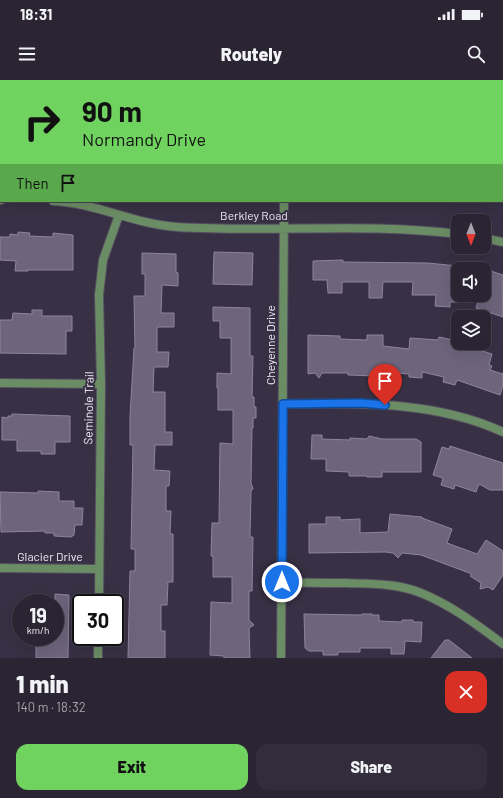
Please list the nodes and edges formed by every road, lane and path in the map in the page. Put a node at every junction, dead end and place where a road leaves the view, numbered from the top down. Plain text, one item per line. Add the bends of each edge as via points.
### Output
1 (62, 202) edge
2 (284, 202) edge
3 (119, 215) junction
4 (284, 228) junction
5 (451, 233) edge
6 (491, 239) edge
7 (503, 242) edge
8 (0, 383) edge
9 (101, 384) junction
10 (283, 404) junction
11 (503, 432) edge
12 (0, 568) edge
13 (99, 569) junction
14 (282, 582) junction
15 (99, 594) edge
16 (503, 644) edge
17 (98, 646) edge
18 (98, 658) edge
19 (281, 658) edge

1 - 3 street, Berkley Road via 81,204
2 - 4 street, Cheyenne Drive
3 - 4 street, Berkley Road via 176,227
3 - 9 street, Seminole Trail via 103,260 100,285
4 - 5 street, Berkley Road
4 - 10 street, Cheyenne Drive
6 - 7 street
8 - 9 street
9 - 13 street, Seminole Trail
10 - 11 street via 361,403 397,406 438,412
10 - 14 street, Cheyenne Drive
12 - 13 street, Glacier Drive
13 - 15 street, Seminole Trail
14 - 16 street via 399,586 442,602
14 - 19 street, Cheyenne Drive
17 - 18 street

